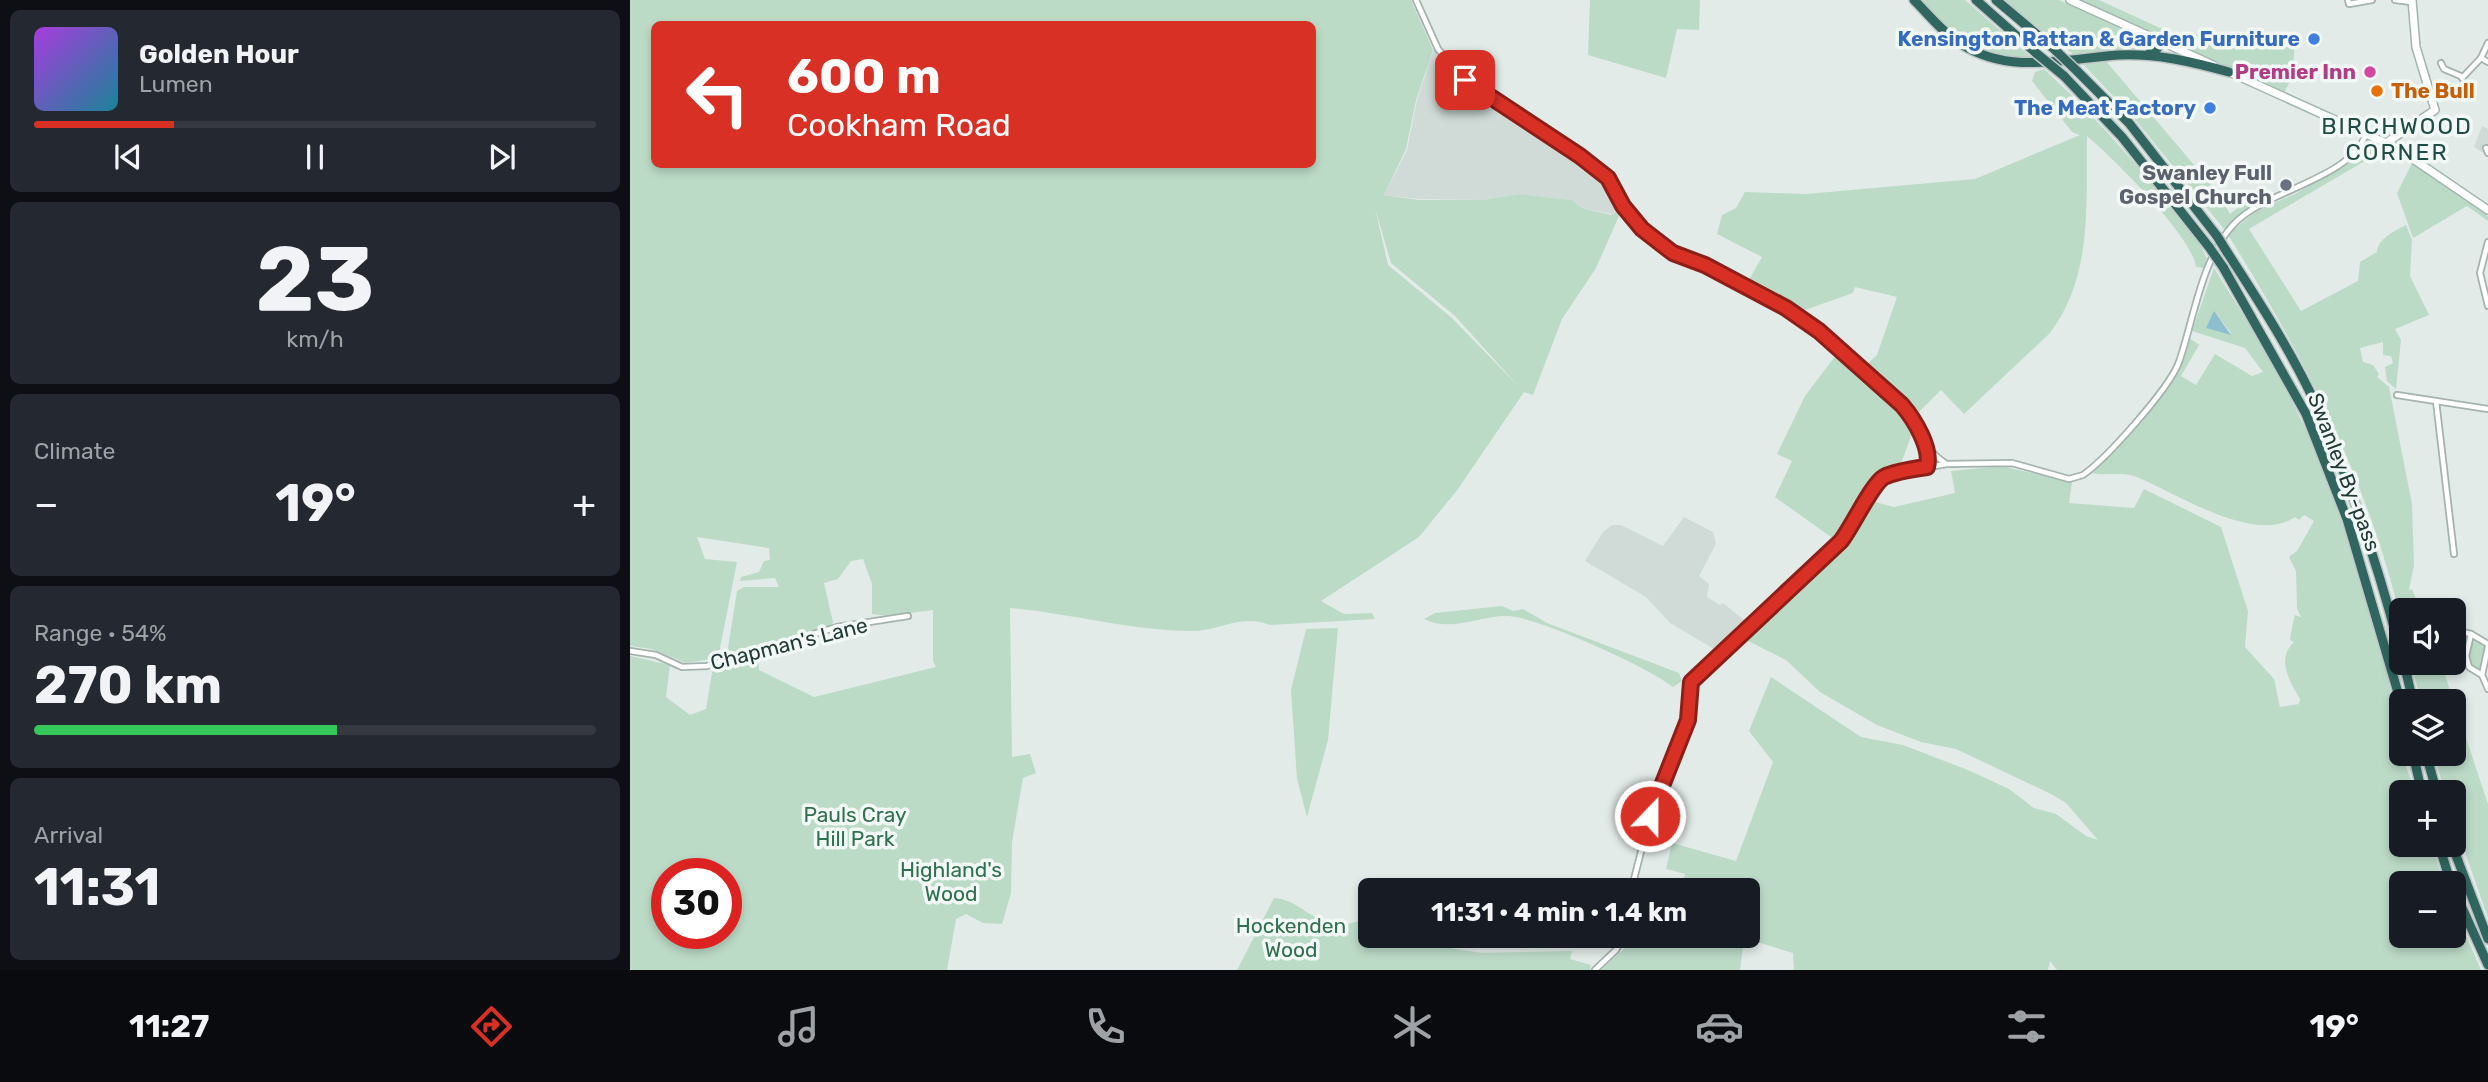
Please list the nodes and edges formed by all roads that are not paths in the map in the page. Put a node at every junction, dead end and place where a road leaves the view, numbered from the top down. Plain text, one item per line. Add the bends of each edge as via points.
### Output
1 (1416, 0) edge
2 (1914, 0) edge
3 (1976, 0) edge
4 (1996, 0) edge
5 (2070, 0) edge
6 (2348, 0) edge
7 (2372, 0) edge
8 (2395, 0) edge
9 (2412, 1) edge
10 (2161, 41) junction
11 (2488, 43) edge
12 (2147, 55) junction
13 (2481, 58) junction
14 (2488, 62) edge
15 (2441, 63) dead end
16 (2229, 72) junction
17 (2401, 133) junction
18 (2366, 135) junction
19 (2386, 143) junction
20 (2398, 148) junction
21 (2488, 210) edge
22 (2488, 242) edge
23 (2488, 306) edge
24 (2397, 395) dead end
25 (2436, 401) junction
26 (2488, 409) edge
27 (1929, 452) junction
28 (1946, 464) junction
29 (1927, 467) junction
30 (2454, 554) dead end
31 (2389, 613) edge
32 (908, 616) dead end
33 (2466, 633) edge
34 (2471, 634) junction
35 (2488, 646) edge
36 (630, 651) edge
37 (2482, 675) junction
38 (2397, 689) edge
39 (2488, 689) edge
40 (2457, 857) edge
41 (1634, 878) edge
42 (2466, 916) edge
43 (2488, 939) edge
44 (1617, 948) edge
45 (2488, 965) edge
46 (1595, 970) edge

1 - 27 street via 1437,49 1465,80 1590,163 1608,178 1642,229 1673,253 1745,286 1819,331 1912,416
2 - 12 highway via 1960,44 2004,62
3 - 38 highway, Swanley By-pass, bridge via 2064,76 2122,137 2223,267 2306,414 2347,519
4 - 31 highway, Swanley By-pass, bridge via 2129,123 2217,236 2274,325 2318,408 2359,512
5 - 10 main road
6 - 7 street via 2349,4
8 - 9 street
9 - 17 main road via 2416,48 2435,110
10 - 12 highway
10 - 16 main road
11 - 13 street
12 - 16 highway
13 - 14 street
13 - 15 street via 2462,78
16 - 18 main road
17 - 19 main road
17 - 20 main road
18 - 19 main road
18 - 28 street via 2354,155 2295,190 2256,206 2231,227 2213,259 2167,385 2088,472 2069,479 2012,463
19 - 20 main road
20 - 21 main road
22 - 23 street via 2480,274
24 - 25 street
25 - 26 street
25 - 30 street
27 - 28 street
27 - 29 street
28 - 29 street
29 - 41 street via 1876,484 1841,541 1691,682 1688,720 1650,816
32 - 36 street, Chapman's Lane via 837,627 707,666 682,667 656,655
33 - 34 street
34 - 35 street
34 - 37 street via 2466,656 2469,667
35 - 37 street
37 - 39 street
40 - 43 highway
42 - 45 highway
44 - 46 street

